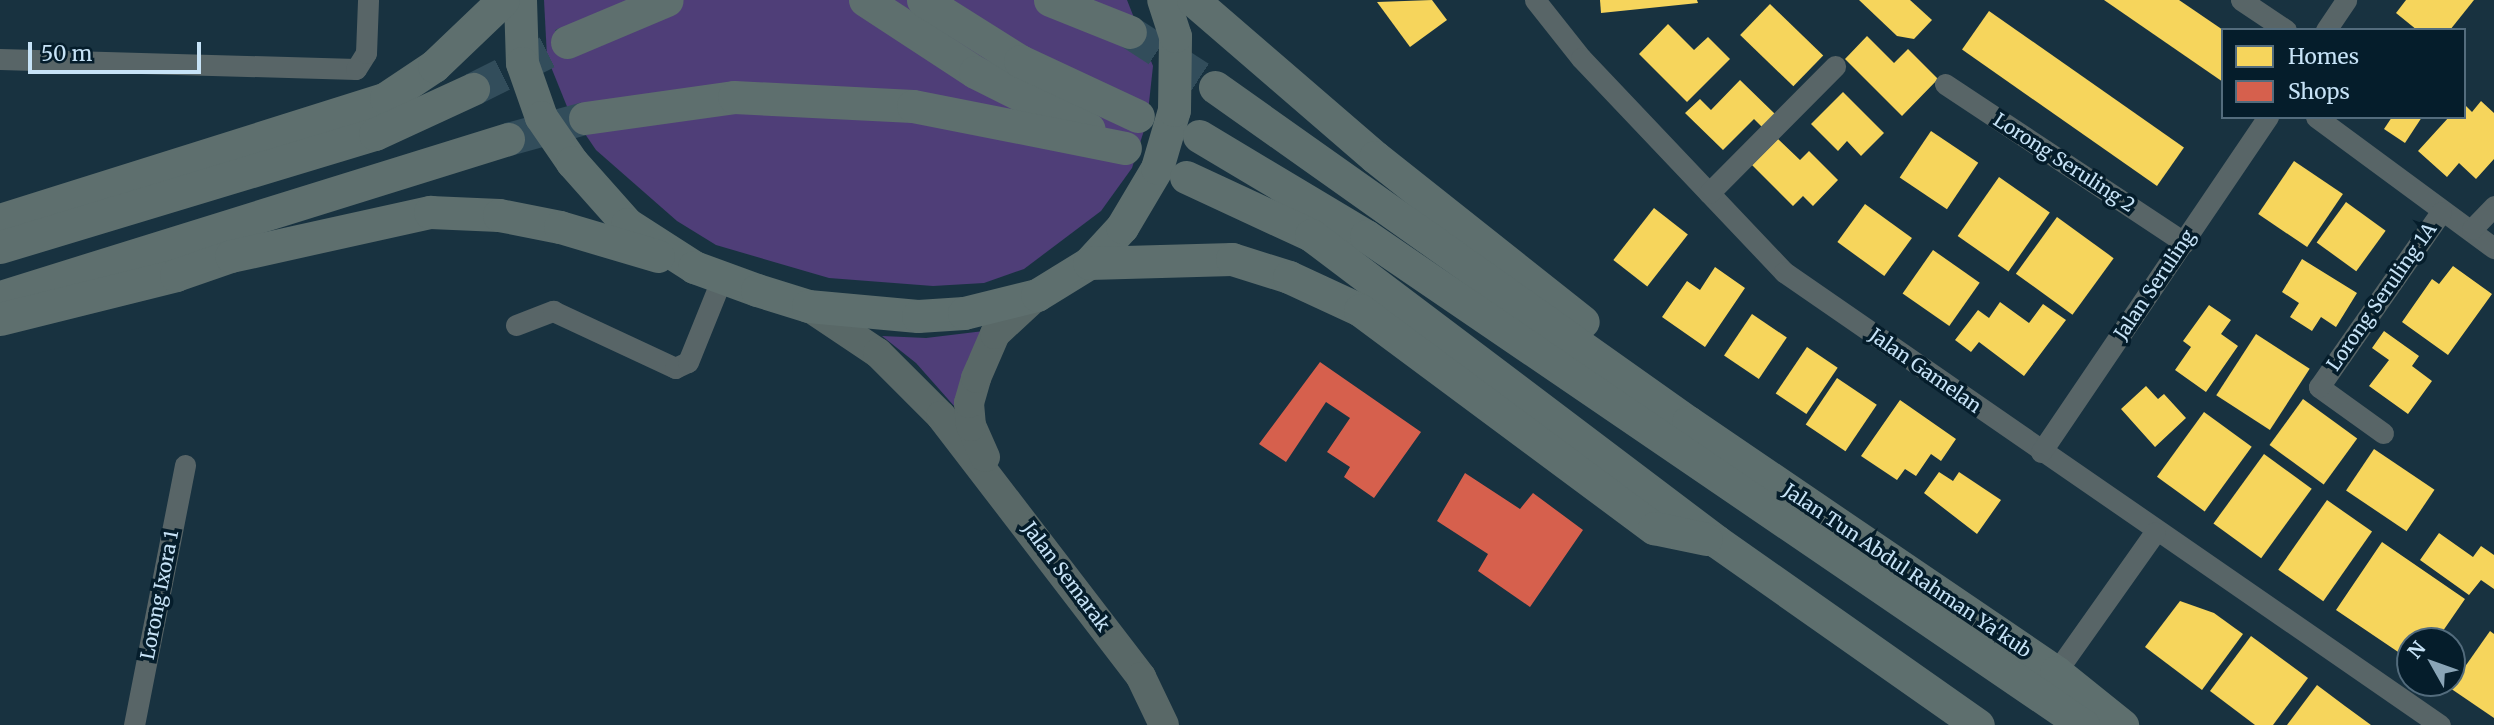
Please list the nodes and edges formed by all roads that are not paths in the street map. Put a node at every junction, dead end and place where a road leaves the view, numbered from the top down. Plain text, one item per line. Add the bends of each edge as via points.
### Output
1 (368, 0) edge
2 (503, 0) edge
3 (520, 0) edge
4 (667, 0) edge
5 (865, 0) edge
6 (923, 0) edge
7 (1050, 0) edge
8 (1163, 0) edge
9 (1193, 0) edge
10 (1535, 0) edge
11 (2241, 0) edge
12 (2346, 0) edge
13 (2283, 28) edge
14 (2327, 28) edge
15 (1130, 32) tunnel mouth
16 (567, 42) tunnel mouth
17 (0, 59) edge
18 (1835, 65) dead end
19 (1945, 85) dead end
20 (1215, 87) tunnel mouth
21 (473, 89) tunnel mouth
22 (1138, 116) dead end
23 (585, 118) tunnel mouth
24 (2267, 119) edge
25 (2319, 119) edge
26 (1199, 136) dead end
27 (508, 139) tunnel mouth
28 (1186, 177) dead end
29 (1709, 193) junction
30 (2494, 206) edge
31 (2441, 212) junction
32 (0, 220) edge
33 (2472, 229) junction
34 (2185, 242) junction
35 (0, 247) edge
36 (2494, 248) edge
37 (1089, 263) junction
38 (708, 272) junction
39 (1037, 295) junction
40 (0, 297) edge
41 (808, 306) junction
42 (0, 319) edge
43 (516, 325) dead end
44 (1688, 422) junction
45 (2383, 433) dead end
46 (2040, 452) junction
47 (185, 465) dead end
48 (1002, 492) junction
49 (2155, 532) junction
50 (1716, 541) junction
51 (2056, 672) junction
52 (134, 725) edge
53 (1164, 725) edge
54 (1978, 725) edge
55 (2084, 725) edge
56 (2122, 725) edge
57 (2440, 725) edge

1 - 17 street via 366,54 356,69
2 - 32 main road via 433,66 386,98
3 - 38 main road via 522,64 541,117 556,140 627,223
4 - 16 main road
5 - 23 main road via 975,72 1125,148 913,106 734,97
6 - 22 main road via 1020,61
7 - 15 main road
8 - 37 main road via 1175,36 1177,69 1170,129 1157,168 1135,207
9 - 44 main road via 1375,157 1587,326
10 - 29 street, Jalan Gamelan via 1581,58
11 - 13 street
12 - 14 street
18 - 29 street
19 - 34 street, Lorong Seruling 2
20 - 44 main road
21 - 35 main road via 375,134
24 - 34 street, Jalan Seruling
25 - 31 street
26 - 55 main road via 1366,236
27 - 40 main road
28 - 50 main road via 1311,235
29 - 46 street, Jalan Gamelan via 1784,272
30 - 33 street
31 - 33 street
31 - 45 street, Lorong Seruling 1A via 2319,387
33 - 36 street
34 - 46 street, Jalan Seruling
37 - 39 main road
37 - 50 main road via 1233,259 1289,277 1360,310 1654,528
38 - 41 main road
38 - 42 main road via 560,227 499,215 430,212 231,256 176,275
38 - 43 street via 688,362 675,368 553,311
39 - 41 main road via 944,315 860,313
39 - 48 main road via 995,334 969,403 971,426
41 - 48 main road, Jalan Semarak via 878,353 957,435
44 - 51 main road, Jalan Tun Abdul Rahman Ya'kub
46 - 49 street, Jalan Gamelan
47 - 52 street, Lorong Ixora 1
48 - 53 main road, Jalan Semarak via 1141,677
49 - 51 street
49 - 57 street, Jalan Gamelan
50 - 54 main road
51 - 56 main road, Jalan Tun Abdul Rahman Ya'kub

